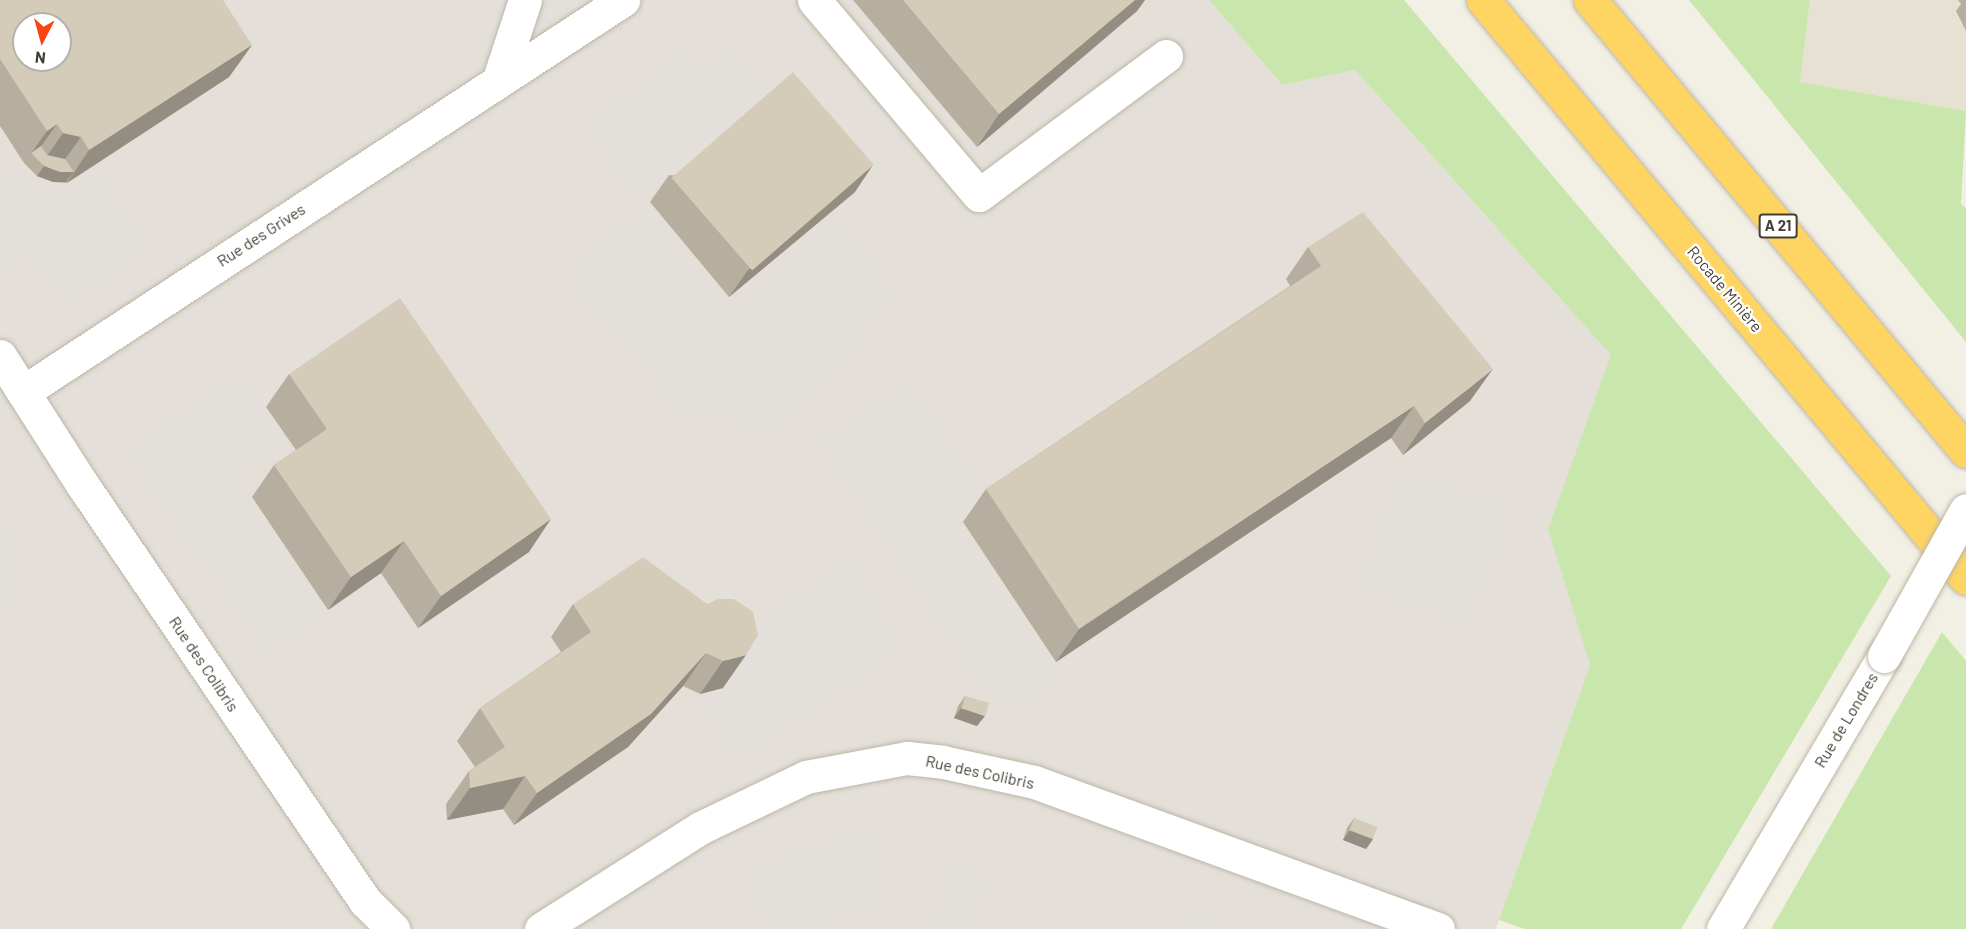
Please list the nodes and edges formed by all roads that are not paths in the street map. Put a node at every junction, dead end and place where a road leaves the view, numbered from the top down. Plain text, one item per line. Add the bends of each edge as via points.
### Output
1 (525, 0) edge
2 (623, 0) edge
3 (814, 0) edge
4 (1483, 0) edge
5 (1590, 0) edge
6 (1166, 56) dead end
7 (499, 79) junction
8 (0, 356) edge
9 (23, 392) junction
10 (1966, 451) edge
11 (1966, 510) edge
12 (1966, 578) edge
13 (393, 929) edge
14 (541, 929) edge
15 (1438, 929) edge
16 (1723, 929) edge

1 - 7 street
2 - 7 street, Rue des Grives
3 - 6 street via 979,195
4 - 12 highway, Rocade Minière
5 - 10 highway, A 21
7 - 9 street, Rue des Grives
8 - 9 street, Rue des Colibris
9 - 13 street, Rue des Colibris via 365,901
11 - 16 street, Rue de Londres, bridge
14 - 15 street, Rue des Colibris via 700,828 806,777 907,758 1034,782

